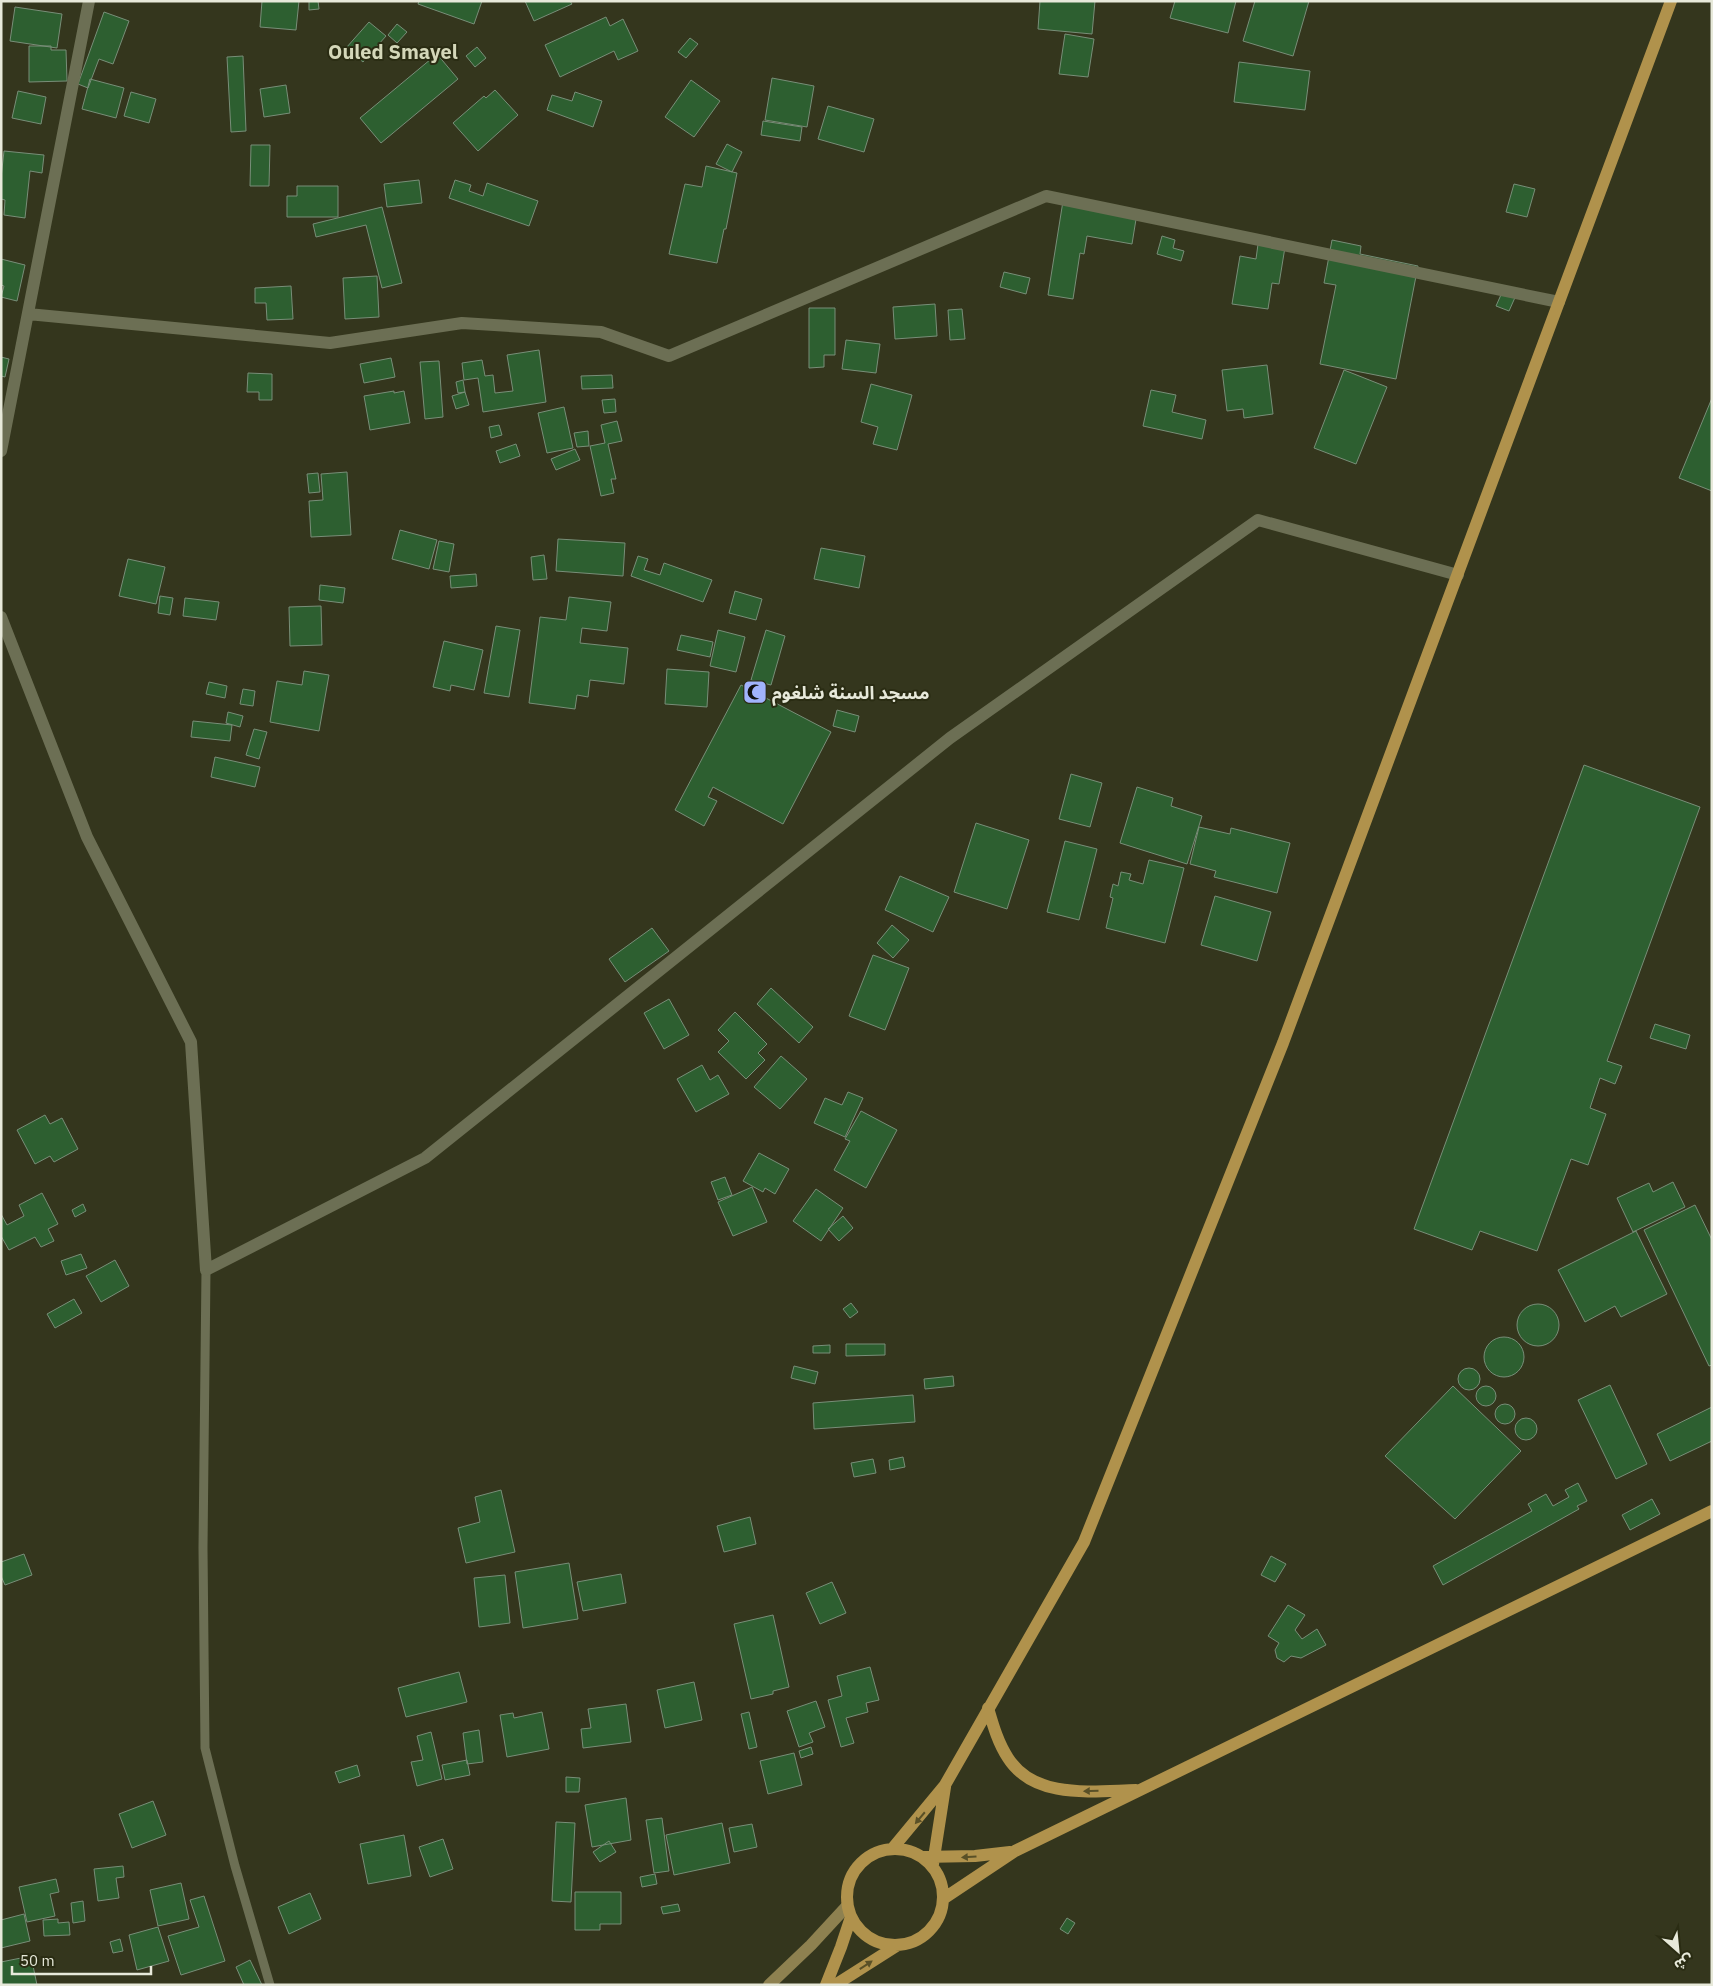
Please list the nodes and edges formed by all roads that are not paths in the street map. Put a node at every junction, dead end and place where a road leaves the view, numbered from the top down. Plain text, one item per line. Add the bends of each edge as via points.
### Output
1 (89, 1) edge
2 (1671, 1) edge
3 (1559, 302) junction
4 (28, 314) junction
5 (1, 451) edge
6 (1458, 575) junction
7 (1, 617) edge
8 (206, 1270) junction
9 (1712, 1511) edge
10 (988, 1708) junction
11 (946, 1785) junction
12 (1140, 1790) junction
13 (892, 1849) junction
14 (1015, 1851) junction
15 (930, 1860) junction
16 (943, 1900) junction
17 (849, 1911) junction
18 (898, 1945) junction
19 (270, 1985) edge
20 (768, 1985) edge
21 (826, 1985) edge
22 (835, 1985) edge

1 - 4 street
2 - 3 main road
3 - 4 street via 1046,196 668,356 602,332 462,323 330,343
3 - 6 main road
4 - 5 street
6 - 8 street via 1258,520 950,738 425,1158
6 - 10 main road via 1284,1043 1084,1542
7 - 8 street via 87,837 191,1042
8 - 19 lane via 205,1748
9 - 12 main road
10 - 11 main road
12 -> 10 main road via 1066,1791 1043,1785 1022,1774 998,1739
11 -> 13 main road
11 - 15 main road
12 - 14 main road
13 - 15 main road via 902,1849
13 - 17 main road via 870,1856 853,1872 849,1883
14 -> 15 main road
14 - 16 main road
15 - 16 main road via 939,1877
16 - 18 main road via 941,1911 929,1931 909,1943
17 - 18 main road via 865,1935 875,1941
17 - 20 main road
17 - 21 main road via 841,1947
22 -> 18 main road

